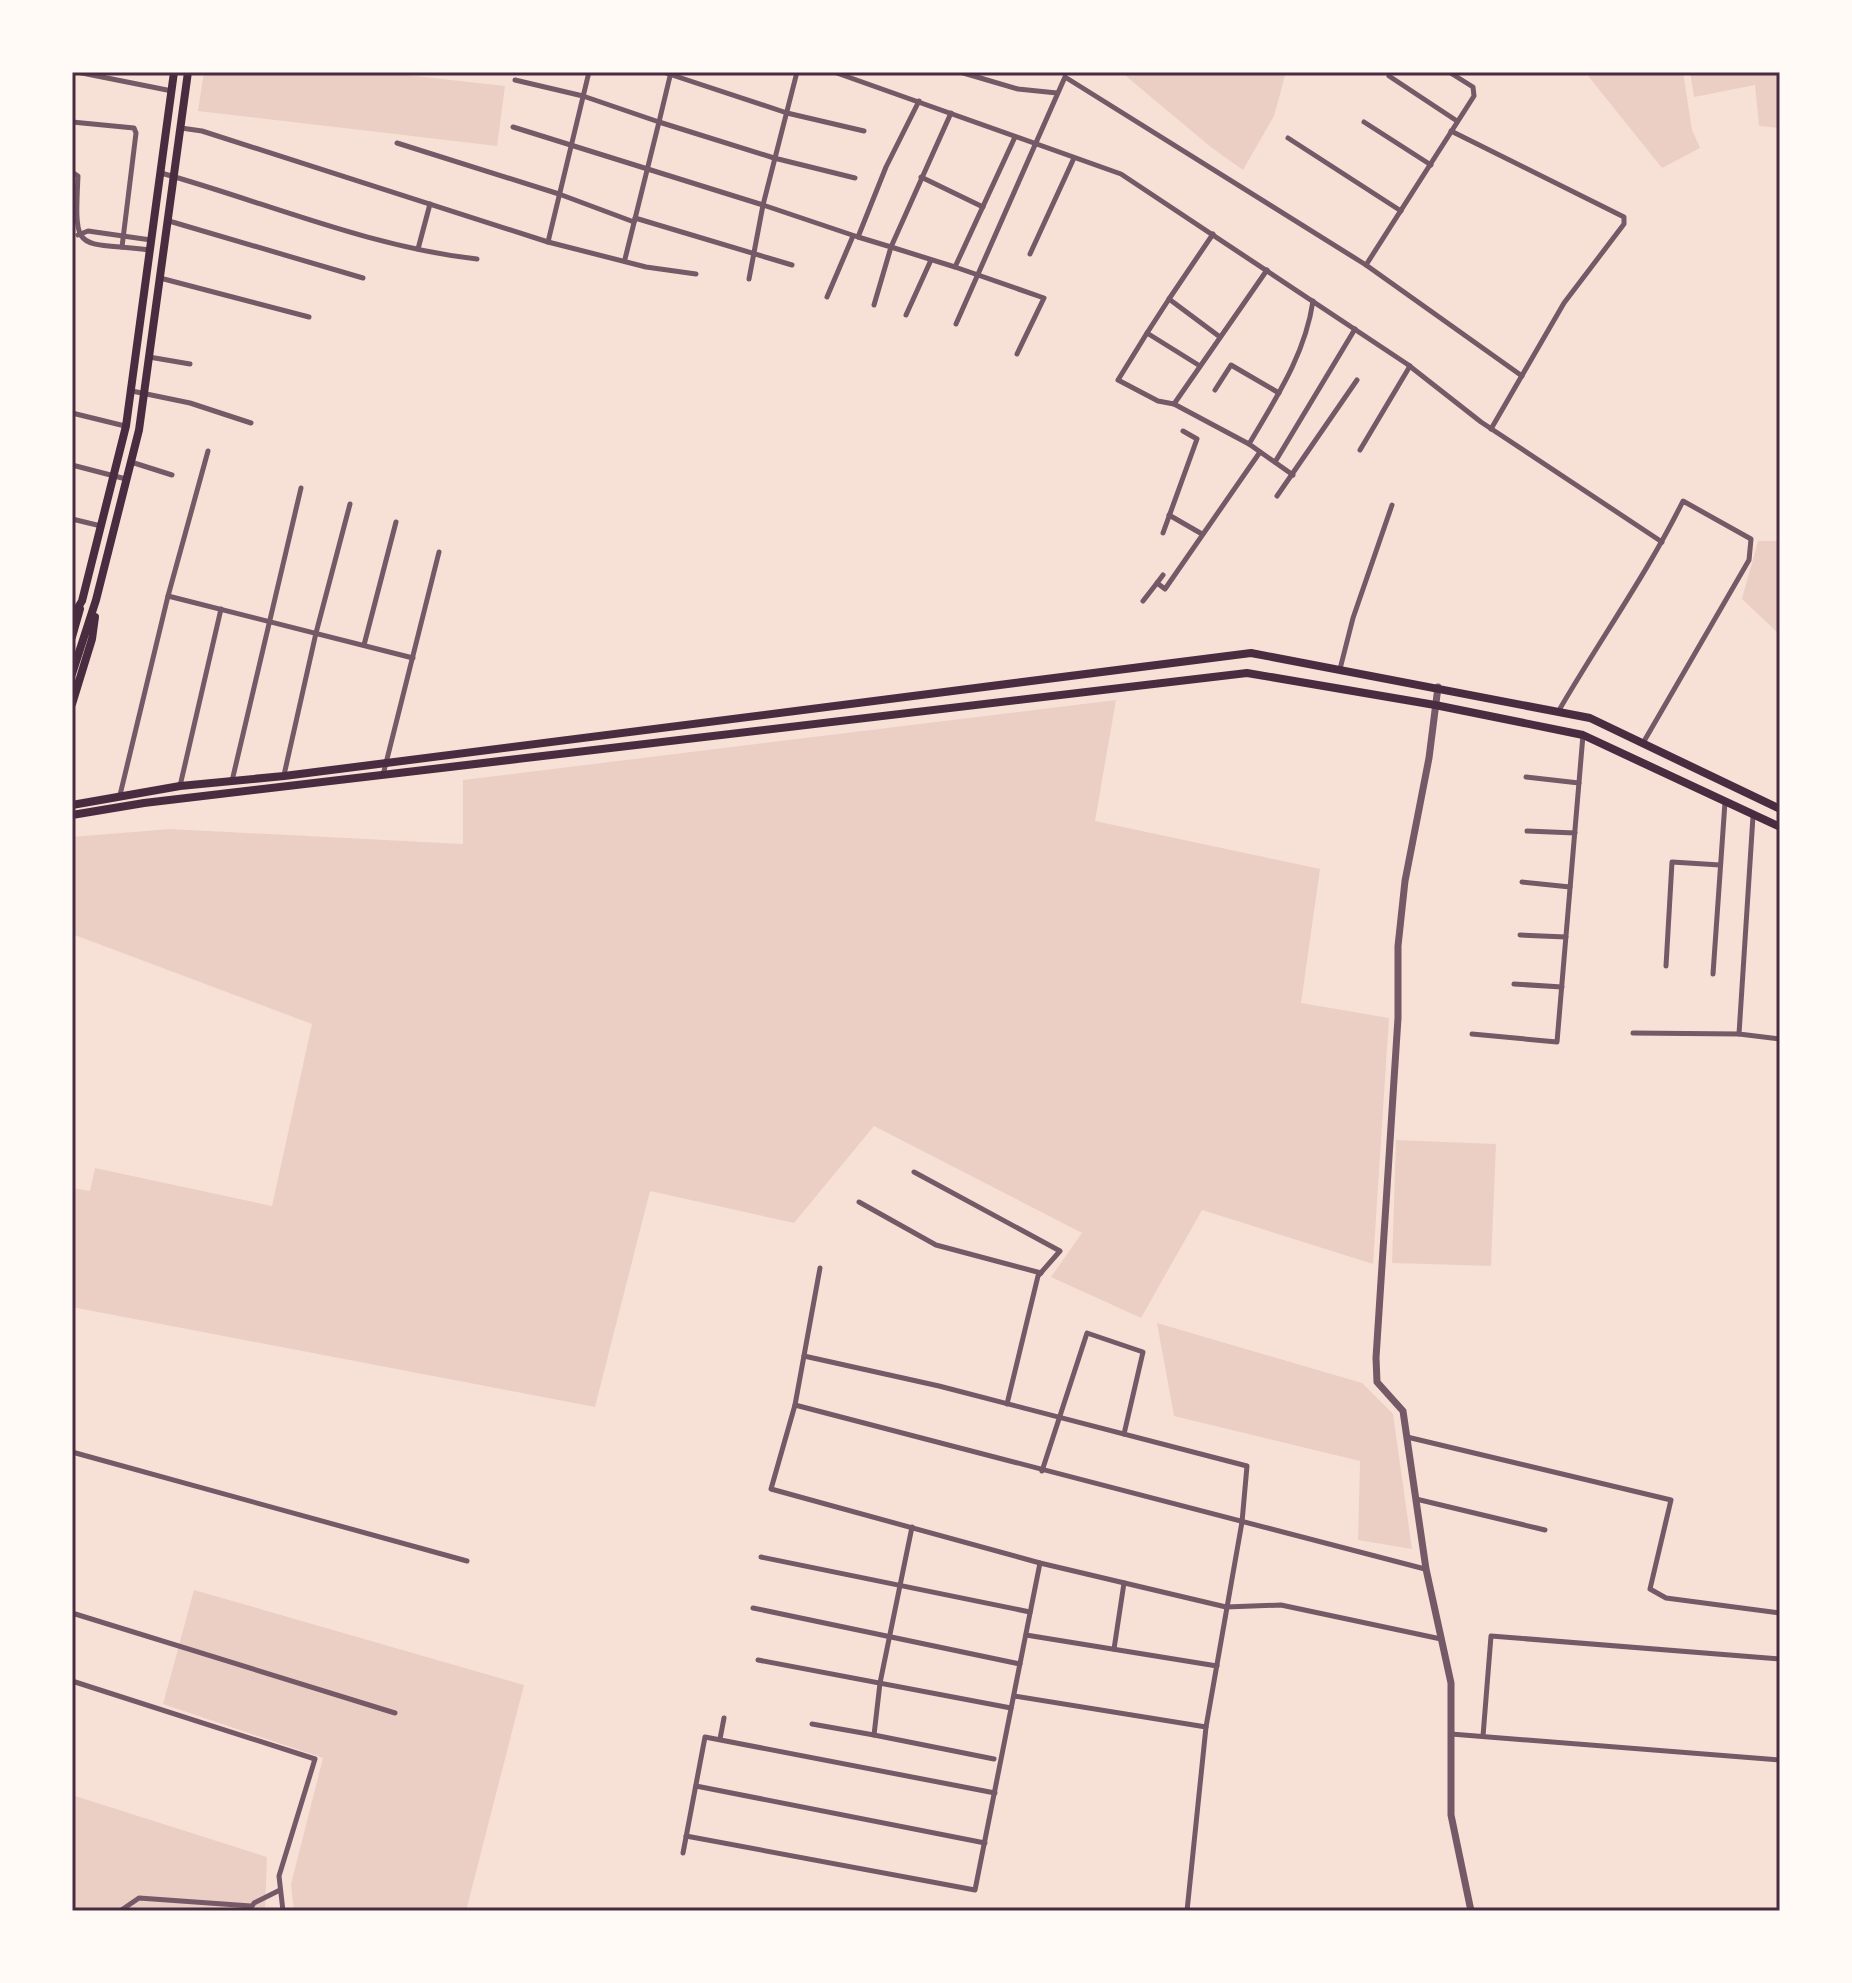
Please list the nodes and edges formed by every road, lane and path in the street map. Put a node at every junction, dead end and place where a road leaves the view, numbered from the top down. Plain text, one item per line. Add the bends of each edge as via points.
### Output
1 (77, 72) edge
2 (174, 72) edge
3 (188, 72) edge
4 (589, 72) edge
5 (663, 72) edge
6 (797, 72) edge
7 (834, 72) edge
8 (960, 72) edge
9 (1449, 72) edge
10 (671, 73) edge
11 (1389, 76) dead end
12 (515, 80) dead end
13 (172, 91) junction
14 (1057, 93) junction
15 (583, 96) junction
16 (919, 101) junction
17 (787, 113) junction
18 (951, 113) junction
19 (1457, 121) junction
20 (72, 122) edge
21 (659, 122) junction
22 (1364, 122) dead end
23 (513, 127) dead end
24 (181, 128) junction
25 (864, 131) dead end
26 (1451, 131) junction
27 (1015, 137) junction
28 (1288, 138) dead end
29 (397, 143) dead end
30 (571, 144) junction
31 (1034, 145) junction
32 (774, 158) junction
33 (1074, 158) junction
34 (1431, 165) junction
35 (646, 171) junction
36 (72, 172) edge
37 (161, 173) junction
38 (174, 177) junction
39 (921, 177) junction
40 (855, 178) dead end
41 (559, 194) junction
42 (430, 203) junction
43 (763, 205) junction
44 (983, 207) junction
45 (1401, 211) junction
46 (635, 220) junction
47 (168, 221) junction
48 (73, 224) edge
49 (1213, 234) junction
50 (78, 235) junction
51 (124, 236) junction
52 (855, 236) junction
53 (548, 242) junction
54 (150, 245) junction
55 (122, 247) junction
56 (891, 247) junction
57 (418, 249) junction
58 (1030, 254) dead end
59 (752, 255) junction
60 (477, 259) dead end
61 (625, 259) junction
62 (931, 260) junction
63 (792, 265) dead end
64 (1366, 265) junction
65 (955, 267) junction
66 (1267, 270) junction
67 (696, 274) dead end
68 (979, 274) junction
69 (160, 278) junction
70 (363, 278) dead end
71 (749, 279) dead end
72 (827, 297) dead end
73 (1169, 299) junction
74 (1313, 301) junction
75 (874, 305) dead end
76 (906, 315) dead end
77 (309, 317) dead end
78 (956, 324) dead end
79 (1355, 329) junction
80 (1147, 333) junction
81 (1220, 337) junction
82 (1017, 354) dead end
83 (149, 357) junction
84 (190, 364) dead end
85 (1200, 366) junction
86 (1410, 366) junction
87 (1522, 376) junction
88 (1357, 380) dead end
89 (1215, 390) dead end
90 (132, 391) junction
91 (145, 392) junction
92 (1279, 393) junction
93 (1174, 404) junction
94 (72, 413) edge
95 (251, 423) dead end
96 (126, 426) junction
97 (1491, 429) junction
98 (1183, 431) dead end
99 (1249, 444) junction
100 (1360, 450) dead end
101 (208, 451) dead end
102 (1260, 452) junction
103 (130, 462) junction
104 (1275, 462) junction
105 (72, 465) edge
106 (172, 475) dead end
107 (1293, 475) junction
108 (114, 476) junction
109 (126, 479) junction
110 (301, 488) dead end
111 (1277, 496) dead end
112 (350, 504) dead end
113 (1392, 505) dead end
114 (1169, 515) junction
115 (72, 519) edge
116 (396, 522) dead end
117 (102, 526) junction
118 (1163, 533) dead end
119 (1202, 534) junction
120 (1662, 542) junction
121 (439, 552) dead end
122 (1163, 575) dead end
123 (1157, 583) junction
124 (168, 596) junction
125 (96, 600) junction
126 (82, 601) junction
127 (1143, 601) dead end
128 (221, 609) junction
129 (72, 617) edge
130 (269, 621) junction
131 (316, 633) junction
132 (72, 637) edge
133 (364, 645) junction
134 (413, 658) junction
135 (1340, 669) junction
136 (72, 674) edge
137 (1438, 687) junction
138 (72, 704) edge
139 (1435, 705) junction
140 (1558, 712) junction
141 (1583, 735) junction
142 (1642, 743) junction
143 (385, 763) junction
144 (383, 775) junction
145 (284, 776) junction
146 (1526, 777) dead end
147 (232, 781) junction
148 (1579, 783) junction
149 (180, 786) junction
150 (120, 795) junction
151 (1725, 802) junction
152 (72, 803) edge
153 (1780, 809) edge
154 (72, 815) edge
155 (1753, 816) junction
156 (1780, 827) edge
157 (1527, 831) dead end
158 (1575, 833) junction
159 (1720, 865) junction
160 (1522, 882) dead end
161 (1570, 887) junction
162 (1520, 935) dead end
163 (1566, 937) junction
164 (1666, 966) dead end
165 (1713, 974) dead end
166 (1514, 984) dead end
167 (1562, 987) junction
168 (1633, 1033) dead end
169 (1472, 1034) dead end
170 (1739, 1034) junction
171 (1780, 1039) edge
172 (914, 1172) dead end
173 (859, 1202) dead end
174 (820, 1268) dead end
175 (1041, 1273) junction
176 (804, 1356) junction
177 (1007, 1404) junction
178 (795, 1405) junction
179 (1062, 1418) junction
180 (1124, 1434) junction
181 (1406, 1437) junction
182 (72, 1452) edge
183 (1042, 1471) junction
184 (1415, 1499) junction
185 (1242, 1522) junction
186 (912, 1527) junction
187 (1545, 1530) dead end
188 (761, 1557) dead end
189 (467, 1561) dead end
190 (1040, 1563) junction
191 (1426, 1569) junction
192 (1124, 1582) junction
193 (900, 1587) junction
194 (1226, 1607) junction
195 (753, 1608) dead end
196 (1030, 1612) junction
197 (72, 1613) edge
198 (1780, 1613) edge
199 (1026, 1635) junction
200 (890, 1637) junction
201 (1441, 1639) junction
202 (1114, 1649) junction
203 (1780, 1659) edge
204 (758, 1660) dead end
205 (1020, 1664) junction
206 (1217, 1666) junction
207 (72, 1681) edge
208 (880, 1683) junction
209 (1014, 1696) junction
210 (1011, 1708) junction
211 (395, 1713) dead end
212 (724, 1718) dead end
213 (812, 1724) dead end
214 (1206, 1727) junction
215 (1451, 1734) junction
216 (874, 1735) junction
217 (1483, 1736) junction
218 (720, 1739) junction
219 (994, 1759) dead end
220 (1780, 1760) edge
221 (696, 1786) junction
222 (995, 1793) junction
223 (686, 1836) junction
224 (985, 1843) junction
225 (683, 1853) dead end
226 (280, 1890) junction
227 (250, 1908) edge
228 (120, 1911) edge
229 (283, 1911) edge
230 (1187, 1911) edge
231 (1471, 1911) edge

1 - 13 street
2 - 13 main road
3 - 24 main road
4 - 15 street
5 - 10 street
6 - 17 street
7 - 16 street
8 - 14 street via 1018,89
9 - 19 street via 1475,92
10 - 17 street
10 - 21 street
11 - 19 street
12 - 15 street
13 - 37 main road
14 - 31 street
14 - 64 street via 1065,77
15 - 21 street
15 - 30 street
16 - 18 street
16 - 52 street
17 - 25 street
17 - 32 street
18 - 27 street
18 - 39 street
19 - 26 street
20 - 51 street via 134,128
21 - 32 street
21 - 35 street
22 - 34 street
23 - 30 street
24 - 38 main road
24 - 42 street
26 - 34 street
26 - 87 street via 1624,217 1624,224 1564,303
27 - 31 street
27 - 44 street
28 - 45 street
29 - 41 street
30 - 35 street
30 - 41 street
31 - 33 street
31 - 68 street
32 - 40 street
32 - 43 street
33 - 49 street via 1121,174
33 - 58 street
34 - 45 street
35 - 43 street
35 - 46 street
36 - 48 street via 78,176
37 - 38 street
37 - 54 main road
38 - 47 main road
38 - 57 street
39 - 44 street
39 - 56 street
41 - 46 street
41 - 53 street
42 - 53 street
42 - 57 street
43 - 52 street
43 - 59 street
44 - 65 street
45 - 64 street
46 - 59 street
46 - 61 street
47 - 69 main road
47 - 70 street
48 - 50 street
49 - 66 street
49 - 73 street
50 - 51 street via 88,231
50 - 55 street via 87,243
51 - 54 street
51 - 55 street
52 - 56 street
52 - 72 street
53 - 61 street
54 - 55 street
54 - 90 main road
56 - 62 street
56 - 75 street
57 - 60 street
59 - 63 street
59 - 71 street
61 - 67 street
62 - 65 street
62 - 76 street
64 - 87 street
65 - 68 street
66 - 74 street
66 - 81 street
68 - 78 street
68 - 82 street via 1044,298
69 - 77 street
69 - 83 main road
73 - 80 street
73 - 81 street
74 - 79 street
74 - 92 street via 1309,328
79 - 86 street
79 - 104 street
80 - 85 street
80 - 93 street via 1118,380
81 - 85 street
83 - 84 street
83 - 91 main road
85 - 93 street
86 - 97 street
86 - 100 street
87 - 97 street
88 - 107 street
89 - 92 street via 1231,365
90 - 91 street
90 - 96 main road
91 - 95 street
91 - 103 main road
92 - 99 street
93 - 99 street
94 - 96 street
96 - 108 main road
97 - 120 street
98 - 114 street via 1197,439
99 - 102 street
101 - 124 street
102 - 104 street
102 - 119 street
103 - 106 street
103 - 109 main road
104 - 107 street
105 - 108 street
107 - 111 street
108 - 109 street
108 - 117 main road
109 - 125 main road
110 - 130 street
112 - 131 street
113 - 135 street
114 - 118 street
114 - 119 street
115 - 117 street
116 - 133 street
117 - 126 main road
119 - 123 street via 1165,589
120 - 140 street
120 - 142 street via 1683,501 1751,539 1752,548
121 - 134 street
122 - 123 street
123 - 127 street
124 - 128 street
124 - 150 street
125 - 136 main road
125 - 138 main road via 92,639
126 - 129 main road
126 - 132 main road
128 - 130 street
128 - 149 street
130 - 131 street
130 - 147 street
131 - 133 street
131 - 145 street
133 - 134 street
134 - 143 street
135 - 137 main road
135 - 143 main road via 1251,653
137 - 139 street
137 - 140 main road
139 - 141 main road
139 - 144 main road via 1247,673
139 - 181 street via 1398,946 1376,1358 1377,1382 1403,1411
140 - 142 main road via 1590,718
141 - 148 street
141 - 151 main road
142 - 153 main road
143 - 144 street
143 - 145 main road
144 - 154 main road
145 - 147 main road
146 - 148 street
147 - 149 main road
148 - 158 street
149 - 150 main road
150 - 152 main road
151 - 155 main road
151 - 159 street
155 - 156 main road
155 - 170 street
157 - 158 street
158 - 161 street
159 - 164 street via 1672,862
159 - 165 street
160 - 161 street
161 - 163 street
162 - 163 street
163 - 167 street
166 - 167 street
167 - 169 street via 1557,1042
168 - 170 street
170 - 171 street
172 - 175 street via 1060,1251
173 - 175 street via 936,1245
174 - 176 street
175 - 177 street
176 - 177 street
176 - 178 street
177 - 179 street
178 - 183 street
178 - 186 street via 771,1489
179 - 180 street
179 - 180 street via 1087,1333 1143,1352
179 - 183 street
180 - 185 street via 1247,1466
181 - 184 street
181 - 198 street via 1671,1500 1650,1589 1666,1598
182 - 189 street
183 - 185 street
184 - 187 street
184 - 191 street
185 - 191 street
185 - 194 street
186 - 190 street
186 - 193 street
188 - 193 street
190 - 192 street
190 - 196 street
191 - 201 street
192 - 194 street
192 - 202 street
193 - 196 street
193 - 200 street
194 - 201 street via 1281,1605
194 - 206 street
195 - 200 street
196 - 199 street
197 - 211 street
199 - 202 street
199 - 205 street
200 - 205 street
200 - 208 street
201 - 215 street via 1451,1683
202 - 206 street
203 - 217 street via 1491,1636
204 - 208 street
205 - 209 street
206 - 214 street
207 - 226 street via 315,1759 279,1876
208 - 210 street
208 - 216 street
209 - 210 street
209 - 214 street
210 - 222 street
212 - 218 street
213 - 216 street
214 - 230 street
215 - 217 street
215 - 231 street via 1451,1815
216 - 219 street
217 - 220 street
218 - 221 street via 705,1737
218 - 222 street
221 - 223 street
221 - 224 street
222 - 224 street
223 - 224 street via 975,1890
223 - 225 street
226 - 227 street
226 - 229 street
227 - 228 street via 139,1898

